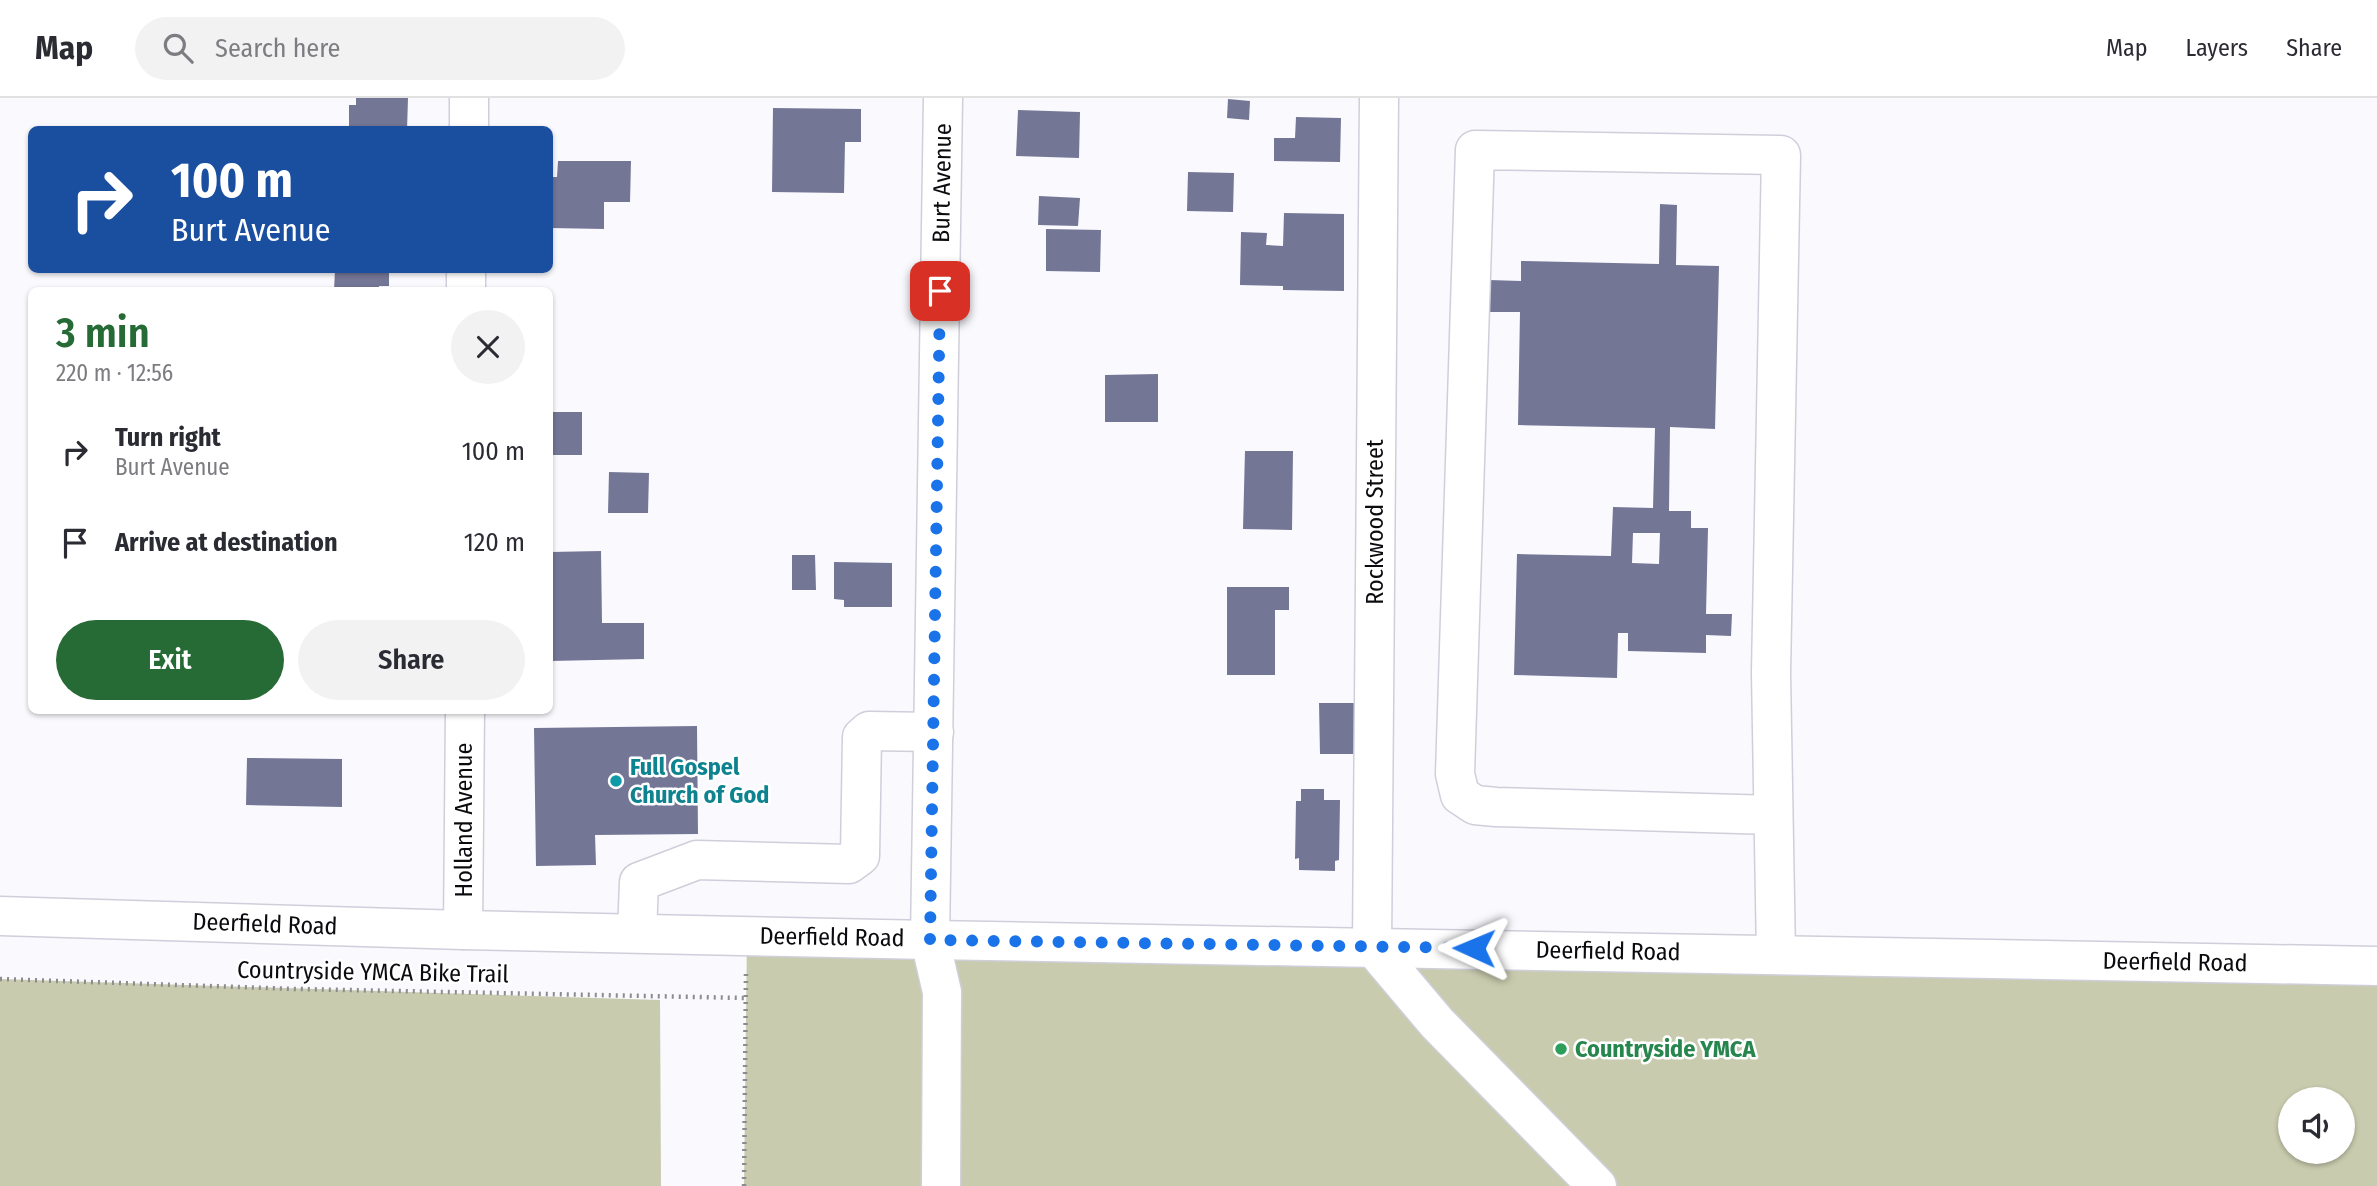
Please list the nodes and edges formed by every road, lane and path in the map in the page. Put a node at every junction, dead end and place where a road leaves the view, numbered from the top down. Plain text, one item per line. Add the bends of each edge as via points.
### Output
1 (469, 98) edge
2 (943, 98) edge
3 (1379, 98) edge
4 (468, 126) edge
5 (465, 714) edge
6 (933, 732) junction
7 (1773, 815) junction
8 (0, 916) edge
9 (463, 930) junction
10 (637, 933) junction
11 (930, 940) junction
12 (1372, 946) junction
13 (1776, 955) junction
14 (746, 959) dead end
15 (2377, 966) edge
16 (0, 979) edge
17 (746, 998) junction
18 (744, 1186) edge
19 (941, 1186) edge
20 (1597, 1186) edge

1 - 4 street
2 - 6 street, Burt Avenue
3 - 12 street, Rockwood Street
5 - 9 street, Holland Avenue
6 - 10 street via 869,731 862,737 860,856 849,864 697,860 639,883
6 - 11 street, Burt Avenue
7 - 7 street via 1771,659 1782,155 1475,150 1455,774 1460,795 1475,805 1496,807
7 - 13 street
8 - 9 street, Deerfield Road
9 - 10 street, Deerfield Road
10 - 11 street, Deerfield Road
11 - 12 street, Deerfield Road
11 - 19 street, Burt Avenue via 942,992
12 - 13 street, Deerfield Road
12 - 20 street via 1437,1023
13 - 15 street, Deerfield Road
14 - 17 path
16 - 17 path, Countryside YMCA Bike Trail
17 - 18 path

